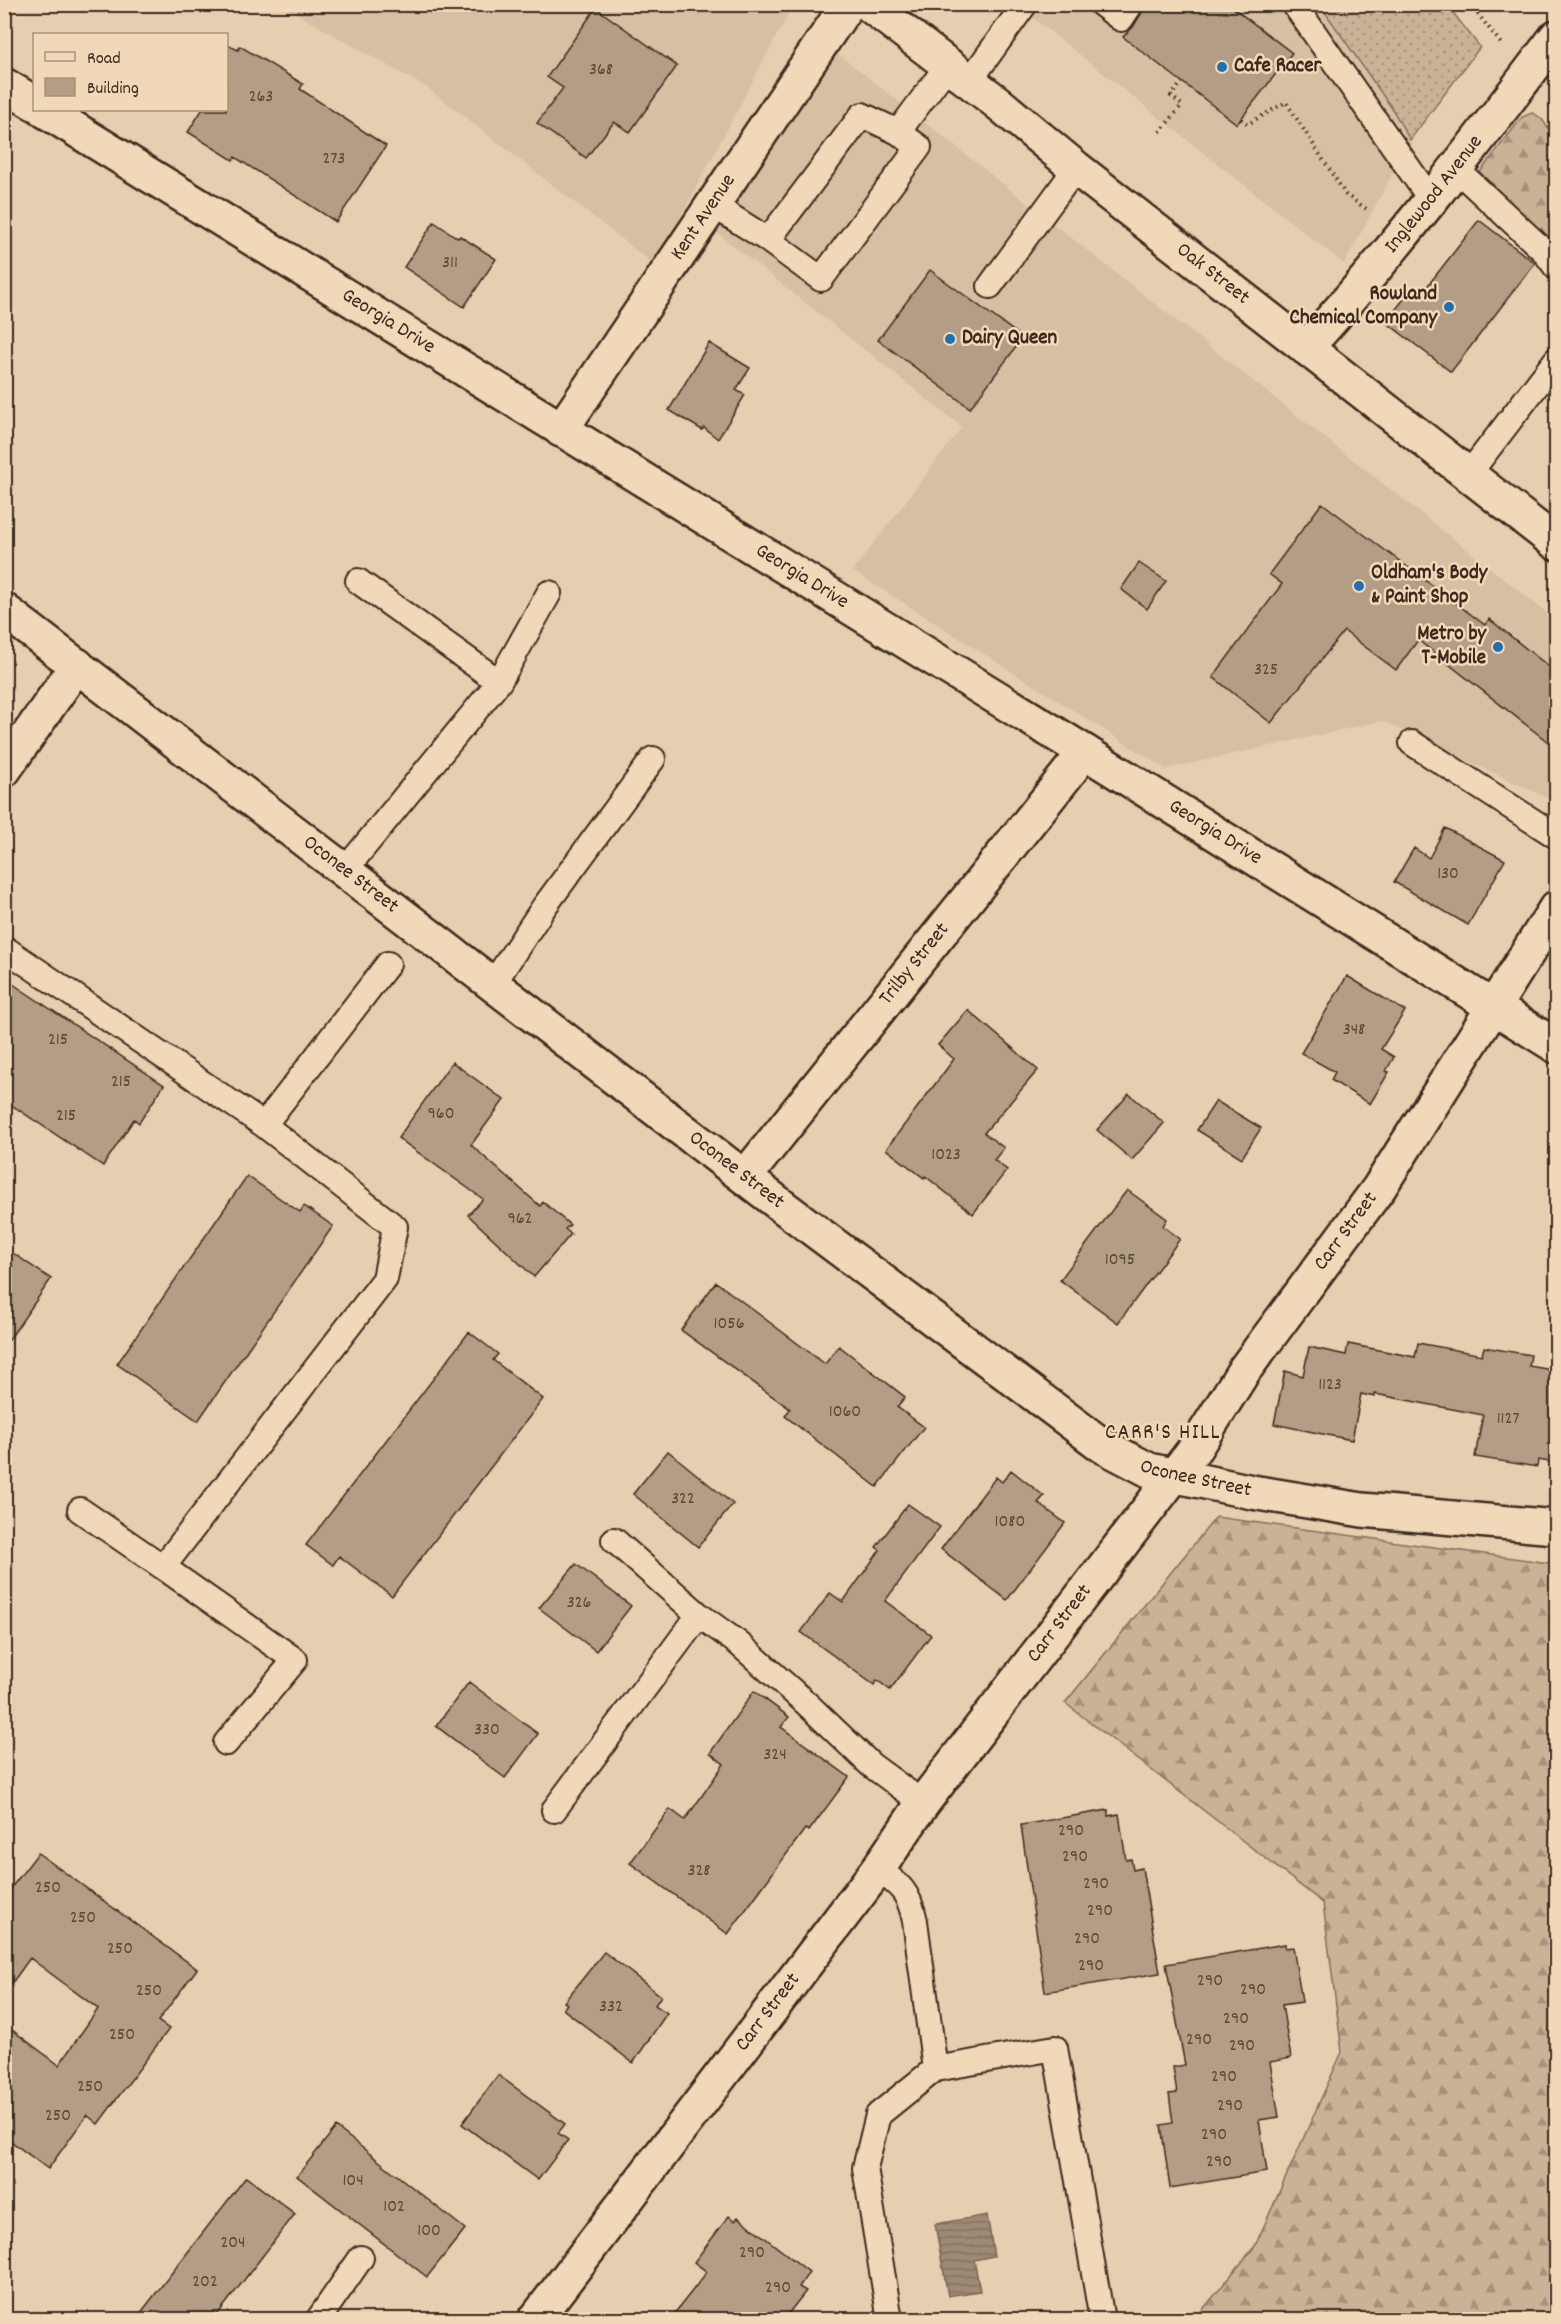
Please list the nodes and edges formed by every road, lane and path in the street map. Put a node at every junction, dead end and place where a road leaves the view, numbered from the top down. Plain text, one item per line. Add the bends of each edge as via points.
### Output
1 (848, 4) edge
2 (868, 4) edge
3 (1025, 4) edge
4 (1101, 4) edge
5 (1131, 4) edge
6 (1294, 4) edge
7 (1470, 4) edge
8 (1557, 37) edge
9 (1506, 50) dead end
10 (959, 74) junction
11 (1182, 82) dead end
12 (4, 85) edge
13 (33, 103) edge
14 (46, 111) edge
15 (1241, 119) dead end
16 (898, 132) junction
17 (1160, 132) dead end
18 (1076, 168) junction
19 (1455, 168) junction
20 (1431, 200) junction
21 (713, 205) junction
22 (1368, 210) dead end
23 (768, 240) junction
24 (1557, 267) edge
25 (990, 286) dead end
26 (1306, 348) junction
27 (1557, 360) edge
28 (561, 430) junction
29 (1468, 475) junction
30 (1557, 543) edge
31 (358, 580) dead end
32 (549, 593) dead end
33 (4, 610) edge
34 (77, 665) junction
35 (499, 682) junction
36 (1412, 743) dead end
37 (1085, 752) junction
38 (653, 759) dead end
39 (4, 770) edge
40 (1557, 836) edge
41 (345, 870) junction
42 (1557, 909) edge
43 (4, 948) edge
44 (388, 964) dead end
45 (493, 984) junction
46 (1494, 1007) junction
47 (1557, 1046) edge
48 (264, 1125) junction
49 (745, 1177) junction
50 (1175, 1474) junction
51 (80, 1510) dead end
52 (1557, 1527) edge
53 (614, 1540) dead end
54 (163, 1567) junction
55 (699, 1615) junction
56 (226, 1743) dead end
57 (923, 1803) junction
58 (554, 1810) dead end
59 (878, 1869) junction
60 (935, 2069) junction
61 (361, 2258) dead end
62 (318, 2319) edge
63 (535, 2319) edge
64 (890, 2319) edge
65 (1102, 2319) edge

1 - 21 street, Kent Avenue
2 - 10 street, Oak Street
3 - 10 lane
4 - 5 lane via 1121,19
6 - 20 lane
7 - 9 path
8 - 19 street, Inglewood Avenue
10 - 16 lane
10 - 18 street, Oak Street
11 - 17 path via 1171,96 1182,105
12 - 13 street
14 - 28 street, Georgia Drive
15 - 22 path via 1248,124 1286,102 1346,195
16 - 23 lane via 862,115
16 - 23 lane via 920,147 820,279
18 - 25 lane
18 - 26 street, Oak Street
19 - 20 street, Inglewood Avenue
19 - 24 lane
20 - 26 street, Inglewood Avenue
21 - 23 lane
21 - 28 street, Kent Avenue
26 - 29 street, Oak Street
27 - 29 lane
28 - 37 street, Georgia Drive
29 - 30 street, Oak Street
31 - 35 lane
32 - 35 lane
33 - 34 street, Oconee Street
34 - 39 street
34 - 41 street, Oconee Street
35 - 41 lane
36 - 40 lane
37 - 46 street, Georgia Drive
37 - 49 street, Trilby Street
38 - 45 lane via 544,907
41 - 45 street, Oconee Street
42 - 46 street, Carr Street
43 - 48 lane
44 - 48 lane
45 - 49 street, Oconee Street
46 - 47 street, Georgia Drive
46 - 50 street, Carr Street via 1379,1188 1245,1369
48 - 54 lane via 395,1227 385,1279
49 - 50 street, Oconee Street via 1103,1446 1149,1470
50 - 52 street, Oconee Street via 1252,1492 1362,1510
50 - 57 street, Carr Street
51 - 54 lane
53 - 55 lane
54 - 56 lane via 295,1660
55 - 57 lane via 738,1643 871,1765
55 - 58 lane
57 - 59 street, Carr Street
59 - 60 lane via 897,1882 911,1901
59 - 63 street, Carr Street
60 - 64 lane via 878,2115 865,2168
60 - 65 lane via 1056,2048
61 - 62 lane

